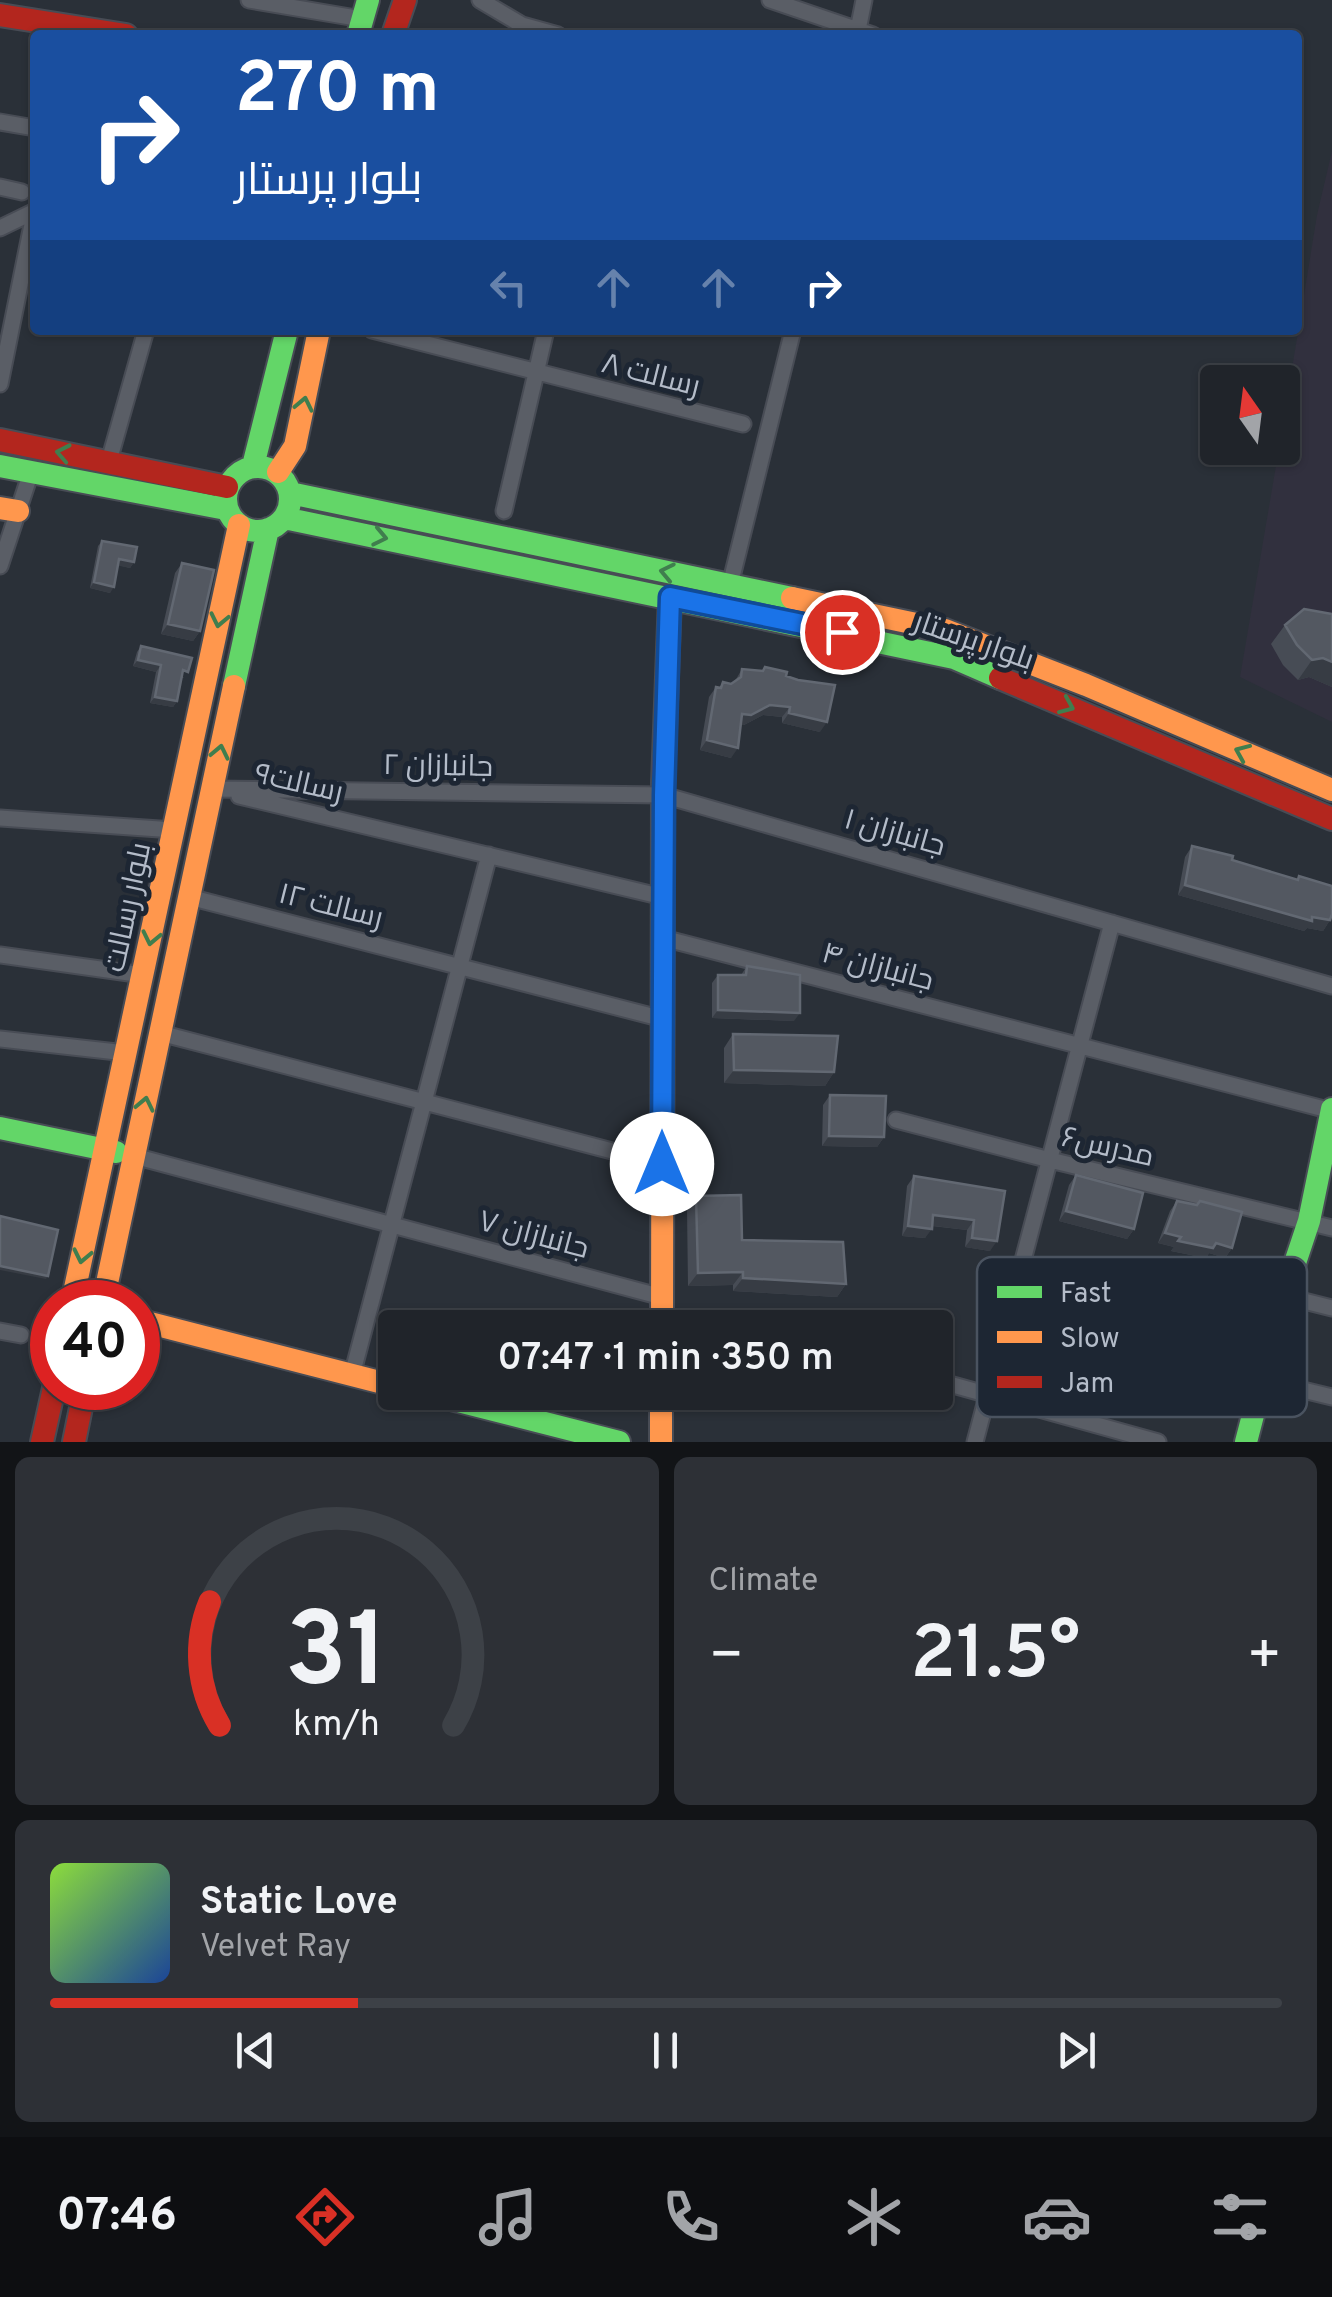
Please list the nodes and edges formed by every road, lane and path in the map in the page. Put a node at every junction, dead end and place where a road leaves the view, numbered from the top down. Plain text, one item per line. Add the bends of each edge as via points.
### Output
1 (249, 0) edge
2 (405, 0) edge
3 (480, 0) edge
4 (770, 0) edge
5 (864, 0) edge
6 (10, 11) edge
7 (363, 18) edge
8 (69, 30) edge
9 (395, 30) edge
10 (538, 30) edge
11 (855, 30) edge
12 (863, 30) edge
13 (0, 122) edge
14 (30, 127) edge
15 (0, 187) edge
16 (22, 192) dead end
17 (30, 213) edge
18 (0, 228) edge
19 (30, 235) edge
20 (145, 335) edge
21 (285, 335) edge
22 (318, 335) edge
23 (391, 335) edge
24 (545, 335) edge
25 (792, 335) edge
26 (535, 374) junction
27 (0, 384) edge
28 (743, 424) dead end
29 (0, 440) edge
30 (108, 461) junction
31 (0, 466) edge
32 (253, 466) junction
33 (31, 472) junction
34 (278, 472) junction
35 (290, 493) junction
36 (231, 507) junction
37 (9, 509) edge
38 (504, 511) dead end
39 (276, 523) junction
40 (0, 566) edge
41 (730, 585) junction
42 (670, 597) junction
43 (795, 612) junction
44 (212, 790) junction
45 (1332, 790) edge
46 (664, 795) junction
47 (0, 818) edge
48 (1332, 820) edge
49 (174, 830) junction
50 (489, 855) junction
51 (189, 896) junction
52 (664, 897) junction
53 (1112, 923) junction
54 (663, 938) junction
55 (0, 954) edge
56 (460, 966) junction
57 (143, 975) junction
58 (1332, 986) edge
59 (663, 1018) junction
60 (160, 1033) junction
61 (0, 1040) edge
62 (1080, 1046) junction
63 (126, 1053) junction
64 (424, 1102) junction
65 (1332, 1111) edge
66 (896, 1120) dead end
67 (0, 1128) edge
68 (105, 1150) junction
69 (134, 1156) junction
70 (1050, 1160) junction
71 (662, 1164) junction
72 (1321, 1224) edge
73 (392, 1225) junction
74 (1024, 1257) edge
75 (1304, 1257) edge
76 (77, 1280) edge
77 (108, 1280) edge
78 (662, 1296) junction
79 (1307, 1302) edge
80 (1332, 1308) edge
81 (662, 1310) edge
82 (160, 1326) edge
83 (0, 1331) edge
84 (20, 1336) dead end
85 (352, 1375) junction
86 (378, 1382) edge
87 (953, 1386) edge
88 (1307, 1391) edge
89 (977, 1393) edge
90 (1332, 1397) edge
91 (49, 1410) edge
92 (81, 1410) edge
93 (494, 1410) edge
94 (661, 1410) edge
95 (982, 1417) edge
96 (1065, 1417) edge
97 (1252, 1417) edge
98 (42, 1442) edge
99 (74, 1442) edge
100 (620, 1442) edge
101 (661, 1442) edge
102 (975, 1442) edge
103 (1158, 1442) edge
104 (1246, 1442) edge

1 - 7 street
2 - 9 main road
3 - 10 street
4 - 11 street
5 - 12 street
6 - 8 main road
13 - 14 street
15 - 16 street
17 - 18 street
19 - 27 street
20 - 30 street
21 - 32 main road
34 -> 22 main road via 295,446
23 - 26 street, رسالت ۸
24 - 26 street
25 - 41 street
26 - 28 street, رسالت ۸
26 - 38 street
30 -> 29 main road
30 - 36 main road
31 - 33 main road
32 - 34 main road
32 - 36 main road via 241,471
33 - 36 main road
33 - 37 street
34 - 35 main road
35 - 39 main road via 290,506
41 -> 35 main road, بلوار پرستار
36 - 39 main road via 251,530
36 -> 49 main road, بلوار رسالت
37 - 40 street
39 -> 42 main road, بلوار پرستار
44 -> 39 main road, بلوار رسالت
41 - 43 main road, بلوار پرستار
42 - 43 main road, بلوار پرستار
42 - 46 main road
45 -> 43 main road, بلوار پرستار via 945,630
43 -> 48 main road, بلوار پرستار via 954,658
44 - 46 street, جانبازان ۲
44 - 50 street, رسالت۹
44 - 51 main road, بلوار رسالت
46 - 52 main road
46 - 53 street, جانبازان ۱
47 - 49 street
49 -> 57 main road, بلوار رسالت
50 - 52 street, رسالت۹
50 - 56 street
51 - 56 street, رسالت ۱۲
51 - 60 main road, بلوار رسالت
52 - 54 main road
53 - 58 street, جانبازان ۱
53 - 62 street
54 - 59 main road
54 - 62 street, جانبازان ۴
55 - 57 street
56 - 59 street, رسالت ۱۲
56 - 64 street
57 - 63 main road, بلوار رسالت
59 - 71 main road
60 - 64 street
69 -> 60 main road, بلوار رسالت
61 - 63 street
62 - 65 street, جانبازان ۴
62 - 70 street
63 - 68 main road, بلوار رسالت
64 - 71 street
64 - 73 street
65 - 72 main road
66 - 70 street, مدرس۶
67 - 68 main road
68 - 69 main road
68 -> 76 main road, بلوار رسالت
69 - 73 street, جانبازان ۷
69 - 77 main road, بلوار رسالت
70 - 72 street, مدرس۶
70 - 74 street
71 - 78 main road
72 - 75 main road
73 - 78 street, جانبازان ۷
73 - 85 street
78 - 81 main road
79 - 80 street
82 - 85 main road
83 - 84 street
85 - 86 main road
87 - 89 street
88 - 90 street
91 - 98 main road
92 - 99 main road
93 - 100 main road
94 - 101 main road
95 - 102 street
96 - 103 street
97 - 104 main road

